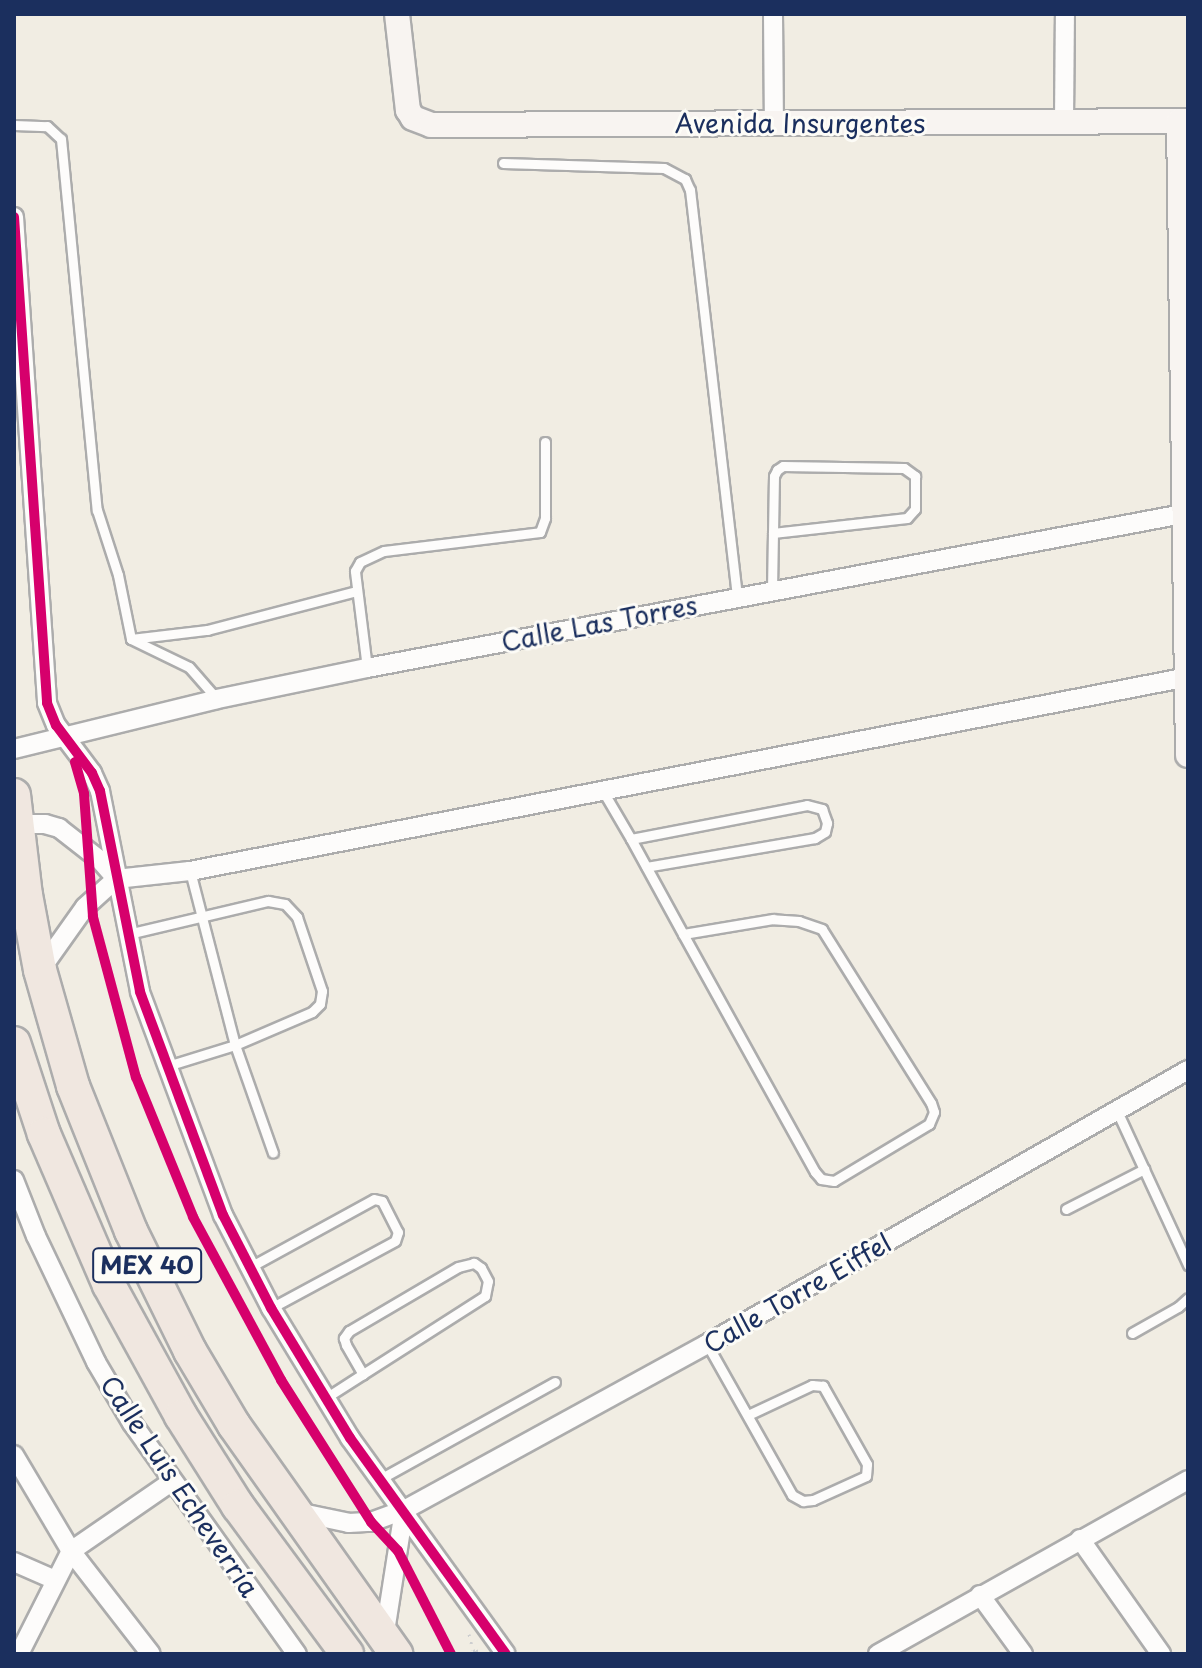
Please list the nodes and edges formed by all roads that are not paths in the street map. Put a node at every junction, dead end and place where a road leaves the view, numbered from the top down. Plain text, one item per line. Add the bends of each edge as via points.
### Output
1 (397, 14) edge
2 (773, 14) edge
3 (1065, 14) edge
4 (1064, 121) junction
5 (1183, 121) edge
6 (774, 123) junction
7 (14, 125) edge
8 (503, 163) dead end
9 (14, 217) edge
10 (545, 442) dead end
11 (1187, 513) edge
12 (773, 533) junction
13 (772, 589) junction
14 (357, 591) junction
15 (737, 596) junction
16 (131, 639) junction
17 (367, 668) junction
18 (1188, 678) edge
19 (217, 699) junction
20 (65, 738) junction
21 (14, 749) edge
22 (1188, 755) edge
23 (604, 793) junction
24 (15, 814) edge
25 (631, 839) junction
26 (646, 867) junction
27 (190, 871) junction
28 (116, 879) junction
29 (201, 915) junction
30 (128, 934) junction
31 (683, 934) junction
32 (40, 970) junction
33 (14, 1043) edge
34 (235, 1045) junction
35 (167, 1066) junction
36 (1188, 1070) edge
37 (1117, 1111) junction
38 (273, 1153) dead end
39 (1144, 1169) junction
40 (14, 1180) edge
41 (1066, 1209) dead end
42 (1188, 1265) edge
43 (250, 1267) junction
44 (1188, 1298) edge
45 (271, 1308) junction
46 (1132, 1333) dead end
47 (707, 1344) junction
48 (363, 1374) junction
49 (555, 1382) dead end
50 (323, 1399) junction
51 (748, 1415) junction
52 (14, 1455) edge
53 (380, 1479) junction
54 (171, 1482) junction
55 (1184, 1488) edge
56 (404, 1510) junction
57 (293, 1511) junction
58 (1080, 1539) junction
59 (71, 1551) junction
60 (14, 1562) edge
61 (55, 1580) junction
62 (980, 1595) junction
63 (388, 1649) edge
64 (880, 1653) edge
65 (19, 1654) edge
66 (151, 1654) edge
67 (297, 1654) edge
68 (347, 1654) edge
69 (506, 1654) edge
70 (1023, 1654) edge
71 (1161, 1654) edge

1 - 6 street, Avenida Insurgentes via 406,99 413,118 431,125
2 - 6 street
3 - 4 street
4 - 5 street, Avenida Insurgentes
4 - 6 street, Avenida Insurgentes
5 - 11 street
7 - 16 lane via 47,126 61,139 97,510
8 - 15 lane via 664,168 685,179
9 - 20 street via 47,703
10 - 14 lane via 545,518 540,532 384,551 360,562 355,571
11 - 13 street, Calle Las Torres
11 - 18 street
12 - 12 lane via 907,518 915,509 915,476 904,468 783,466 774,476
12 - 13 lane
13 - 15 street, Calle Las Torres
14 - 16 lane via 207,630
14 - 17 lane
15 - 17 street, Calle Las Torres
16 - 19 lane via 189,667
17 - 19 street, Calle Las Torres
18 - 22 street
18 - 23 street
19 - 20 street, Calle Las Torres
20 - 21 street, Calle Las Torres
20 - 28 street via 100,791
23 - 25 lane
23 - 27 street
24 - 28 street via 59,828
24 - 32 highway, MEX 40
25 - 26 lane
25 - 26 lane via 807,805 822,809 827,823 825,832 815,838
26 - 31 lane
27 - 28 street
27 - 29 lane
28 - 30 street
28 - 32 street via 85,907
29 - 30 lane
29 - 34 lane
29 - 34 lane via 268,901 285,904 297,917 322,991 312,1012
30 - 35 street via 140,992
31 - 31 lane via 773,919 822,929 931,1103 929,1124 834,1181 821,1179
32 - 57 highway, MEX 40 via 73,1086 131,1231 190,1351
33 - 68 highway, MEX 40 via 44,1134 124,1312 238,1506
34 - 35 lane
34 - 38 lane
35 - 43 street via 223,1215
36 - 37 street, Calle Torre Eiffel
37 - 39 lane
37 - 47 street, Calle Torre Eiffel
39 - 41 lane
39 - 42 lane
40 - 54 street, Calle Luis Echeverría via 96,1362
43 - 45 street
43 - 45 lane via 374,1199 382,1201 393,1221 395,1241
44 - 46 lane
45 - 50 street
47 - 51 lane
47 - 56 street, Calle Torre Eiffel
48 - 48 lane via 346,1345 349,1331 458,1267 474,1263 481,1268 488,1281 485,1296
48 - 50 lane
49 - 53 lane
50 - 53 street
51 - 51 lane via 812,1385 823,1386 867,1464 866,1476 813,1500 798,1499
52 - 59 street
53 - 56 street
54 - 59 street
54 - 67 street, Calle Luis Echeverría
55 - 58 street
56 - 57 street, Calle Torre Eiffel via 371,1522 349,1523
56 - 63 street
56 - 69 street
57 - 63 highway, MEX 40
58 - 62 street
58 - 71 street
59 - 61 street
59 - 66 street
60 - 61 street
61 - 65 street
62 - 64 street
62 - 70 street

